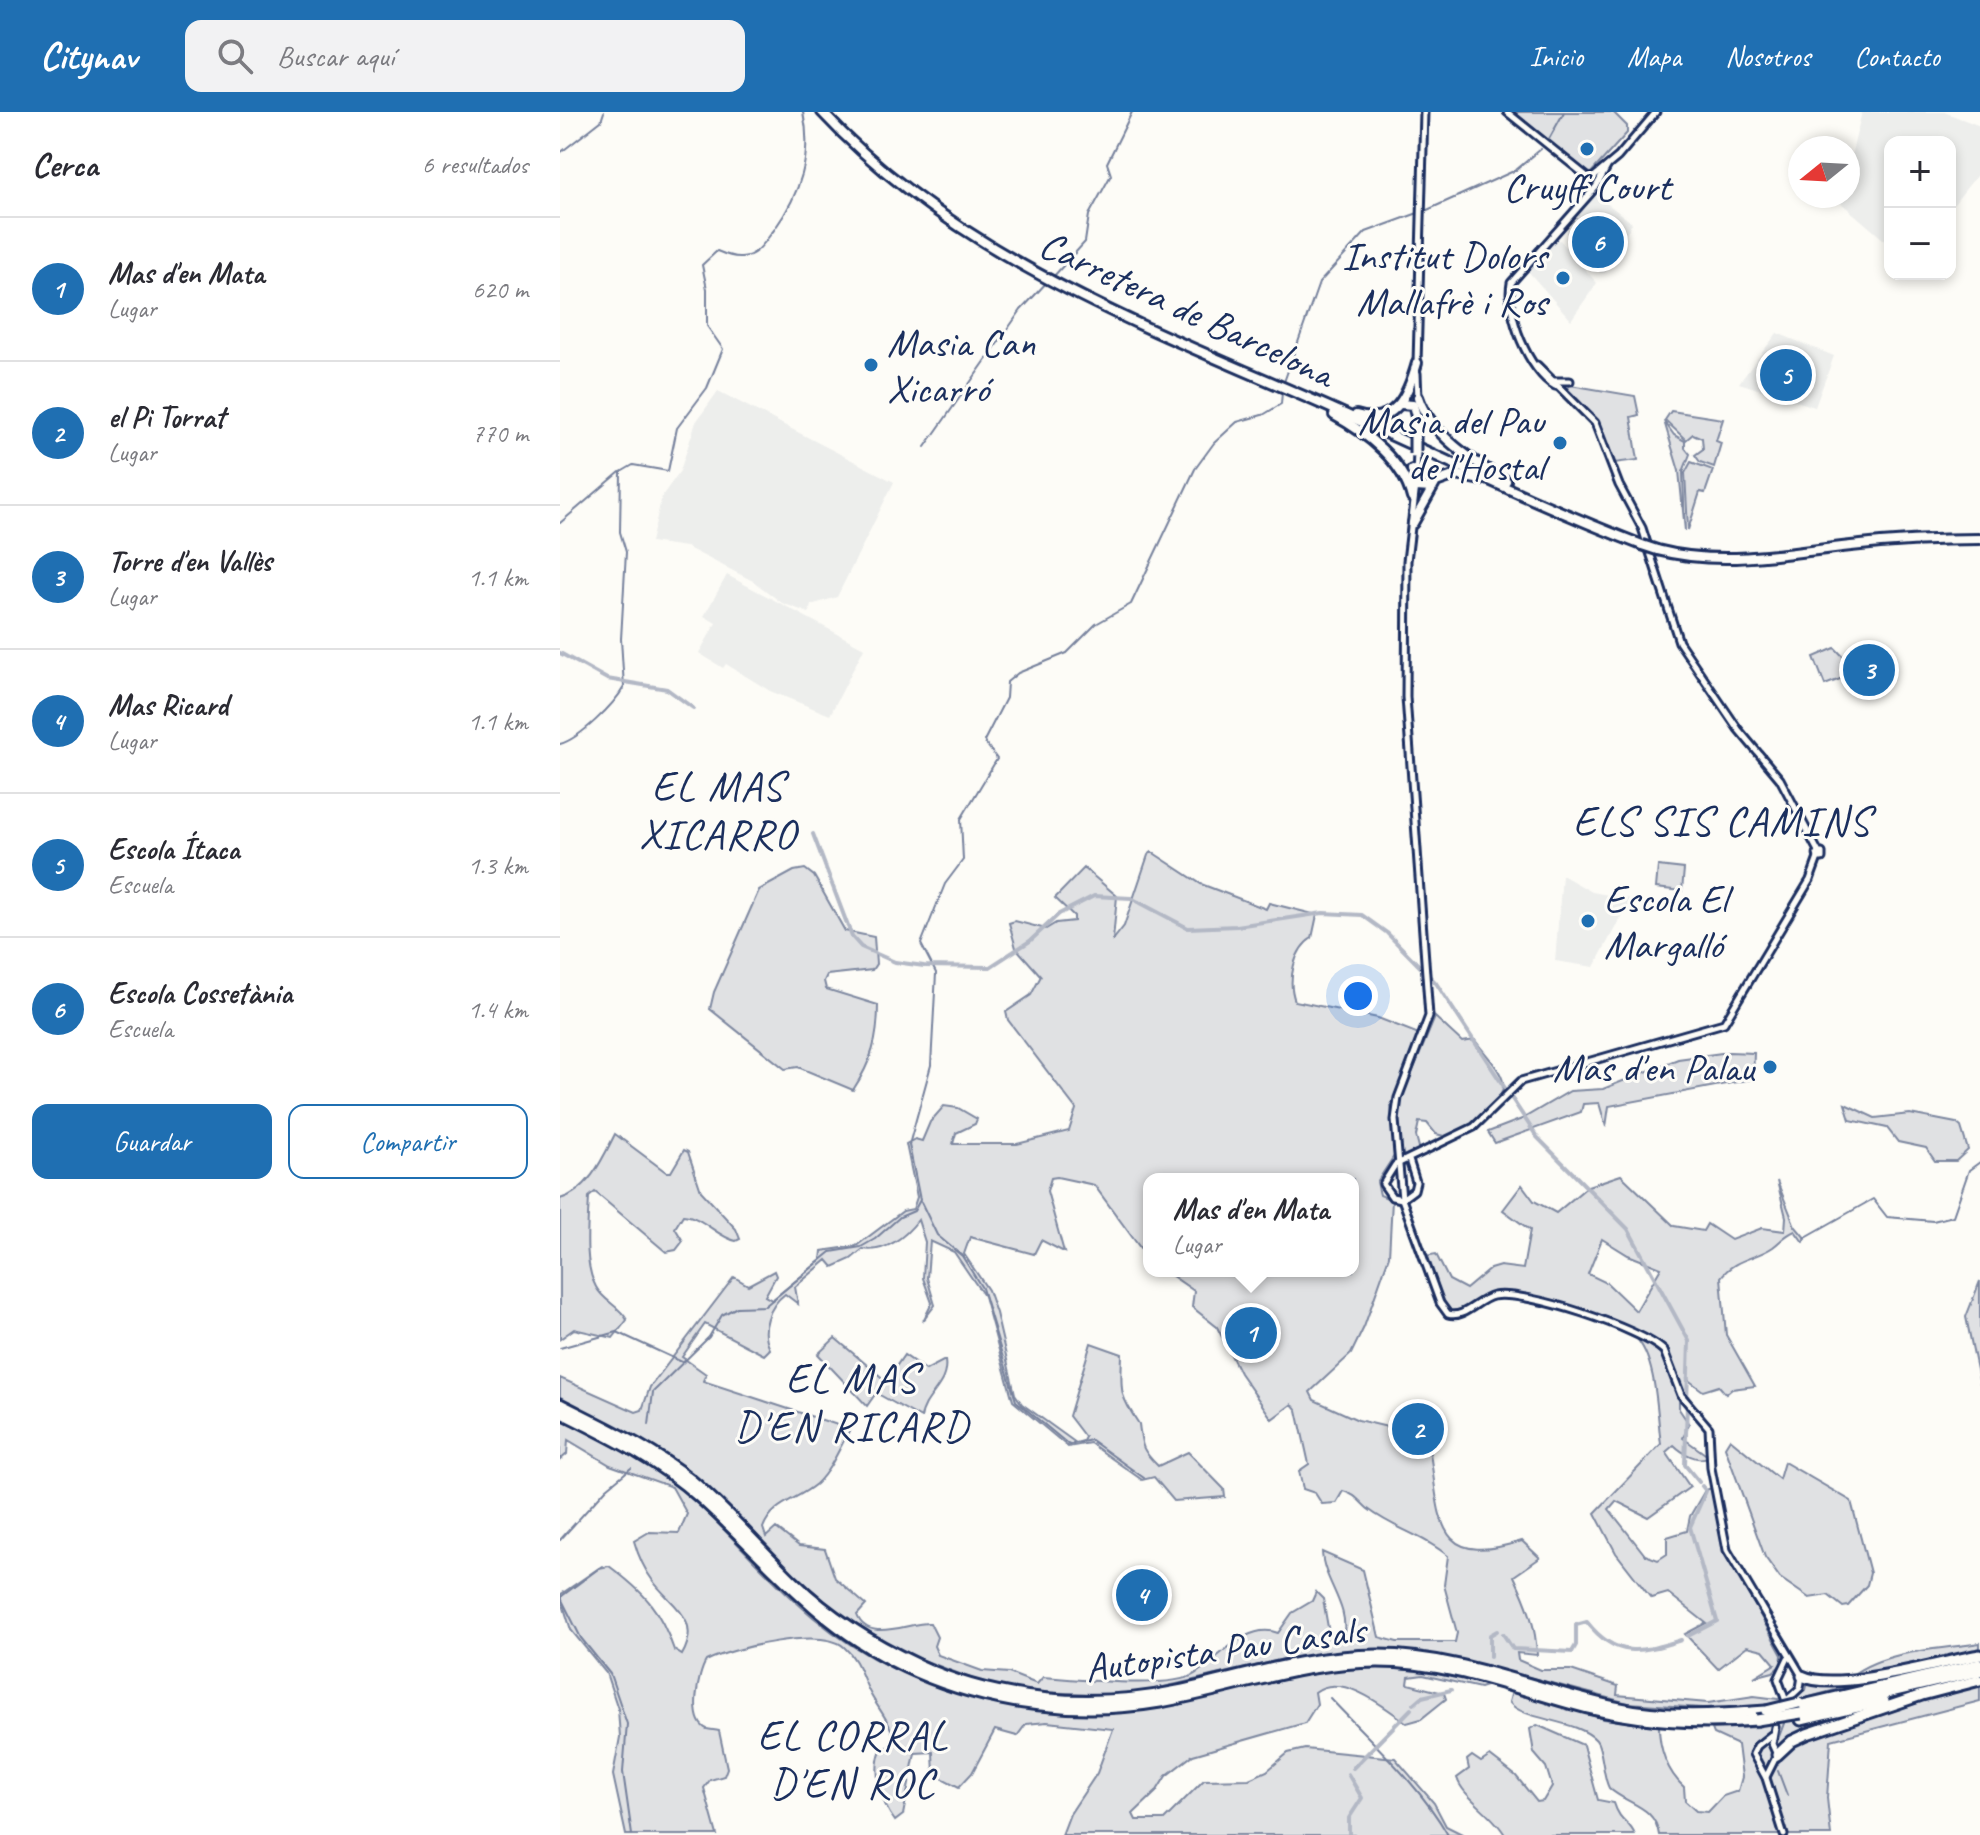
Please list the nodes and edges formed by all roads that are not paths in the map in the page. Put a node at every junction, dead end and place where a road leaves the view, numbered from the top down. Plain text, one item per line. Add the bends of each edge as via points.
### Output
1 (822, 112) edge
2 (1424, 112) edge
3 (1507, 112) edge
4 (1656, 112) edge
5 (1591, 184) junction
6 (1417, 368) junction
7 (1552, 382) junction
8 (1286, 388) junction
9 (1563, 390) junction
10 (1418, 397) junction
11 (1401, 404) junction
12 (1414, 408) junction
13 (1430, 421) junction
14 (1416, 426) junction
15 (1413, 441) joint
16 (1414, 458) junction
17 (1399, 468) junction
18 (1416, 487) junction
19 (1431, 487) junction
20 (1412, 498) junction
21 (1542, 502) junction
22 (1413, 523) junction
23 (1410, 536) junction
24 (1980, 539) edge
25 (1409, 1160) junction
26 (1398, 1165) junction
27 (1410, 1170) junction
28 (1412, 1193) junction
29 (1402, 1199) junction
30 (1410, 1221) junction
31 (560, 1404) edge
32 (560, 1412) edge
33 (1980, 1655) edge
34 (1788, 1657) junction
35 (1980, 1664) edge
36 (1784, 1671) junction
37 (1980, 1671) edge
38 (1905, 1672) junction
39 (1798, 1673) junction
40 (1976, 1681) edge
41 (1800, 1710) junction
42 (1775, 1727) dead end
43 (1771, 1735) junction
44 (1764, 1742) junction
45 (1772, 1744) junction
46 (1777, 1755) junction
47 (1760, 1765) junction
48 (1769, 1766) junction
49 (1766, 1778) junction
50 (1784, 1835) edge

1 - 8 highway, Carretera de Barcelona via 882,169 944,217 1029,269
2 - 6 street
3 - 5 street
4 - 5 street
5 - 7 street via 1511,283 1511,317 1539,374
6 - 10 street
6 - 11 highway
6 - 12 street
7 - 9 street
7 - 9 street via 1570,381
8 - 11 highway via 1371,418 1390,414
8 - 17 highway via 1350,425
8 - 21 highway, Carretera de Barcelona
9 - 25 street via 1595,423 1642,528 1679,642 1731,720 1780,779 1818,856 1724,1023 1521,1081 1474,1127
10 - 13 highway
10 - 14 street
11 - 12 highway
12 - 14 highway
13 - 14 highway
13 - 21 highway via 1485,467
14 - 15 highway
14 - 16 street, bridge
15 - 16 street, bridge
16 - 17 highway
16 - 18 highway
16 - 18 street
16 - 20 street
17 - 20 highway
18 - 19 highway
18 - 22 street
19 - 21 highway via 1461,475
19 - 22 highway
20 - 23 street
21 - 24 highway, Carretera de Barcelona, bridge via 1642,545 1694,557 1733,559 1878,543
22 - 23 street
23 - 26 street via 1407,702 1428,1025 1395,1108
25 - 26 street
25 - 27 street
26 - 27 street
26 - 29 street
26 - 29 street via 1383,1184 1387,1194
27 - 28 street via 1416,1182
28 - 29 street
28 - 30 street
29 - 30 street
30 - 34 street via 1448,1314 1459,1315 1498,1296 1588,1313 1664,1351 1681,1395 1709,1428 1727,1550
31 - 41 highway, Autopista Pau Casals, bridge via 641,1445 690,1480 796,1584 850,1628 923,1667 980,1687 1049,1698 1116,1699 1178,1691 1303,1660 1380,1655 1448,1661 1639,1711 1707,1715
32 - 41 highway, Autopista Pau Casals, bridge via 684,1484 792,1590 844,1632 917,1672 978,1693 1044,1706 1113,1707 1169,1700 1304,1667 1377,1662 1458,1671 1625,1716 1757,1722
33 - 38 highway
34 - 36 street
34 - 39 street
35 - 41 highway, Autopista Pau Casals
36 - 39 street
36 - 39 street via 1778,1682 1787,1692 1800,1688
37 - 41 highway, Autopista Pau Casals
38 - 39 highway via 1813,1681
38 - 41 highway
40 - 41 highway
40 - 46 highway via 1807,1734
42 - 43 street
43 - 44 street
43 - 45 street
44 - 45 street
44 - 47 street via 1754,1751
45 - 46 street
46 - 48 street
47 - 48 street
47 - 49 street
48 - 49 street
49 - 50 street

